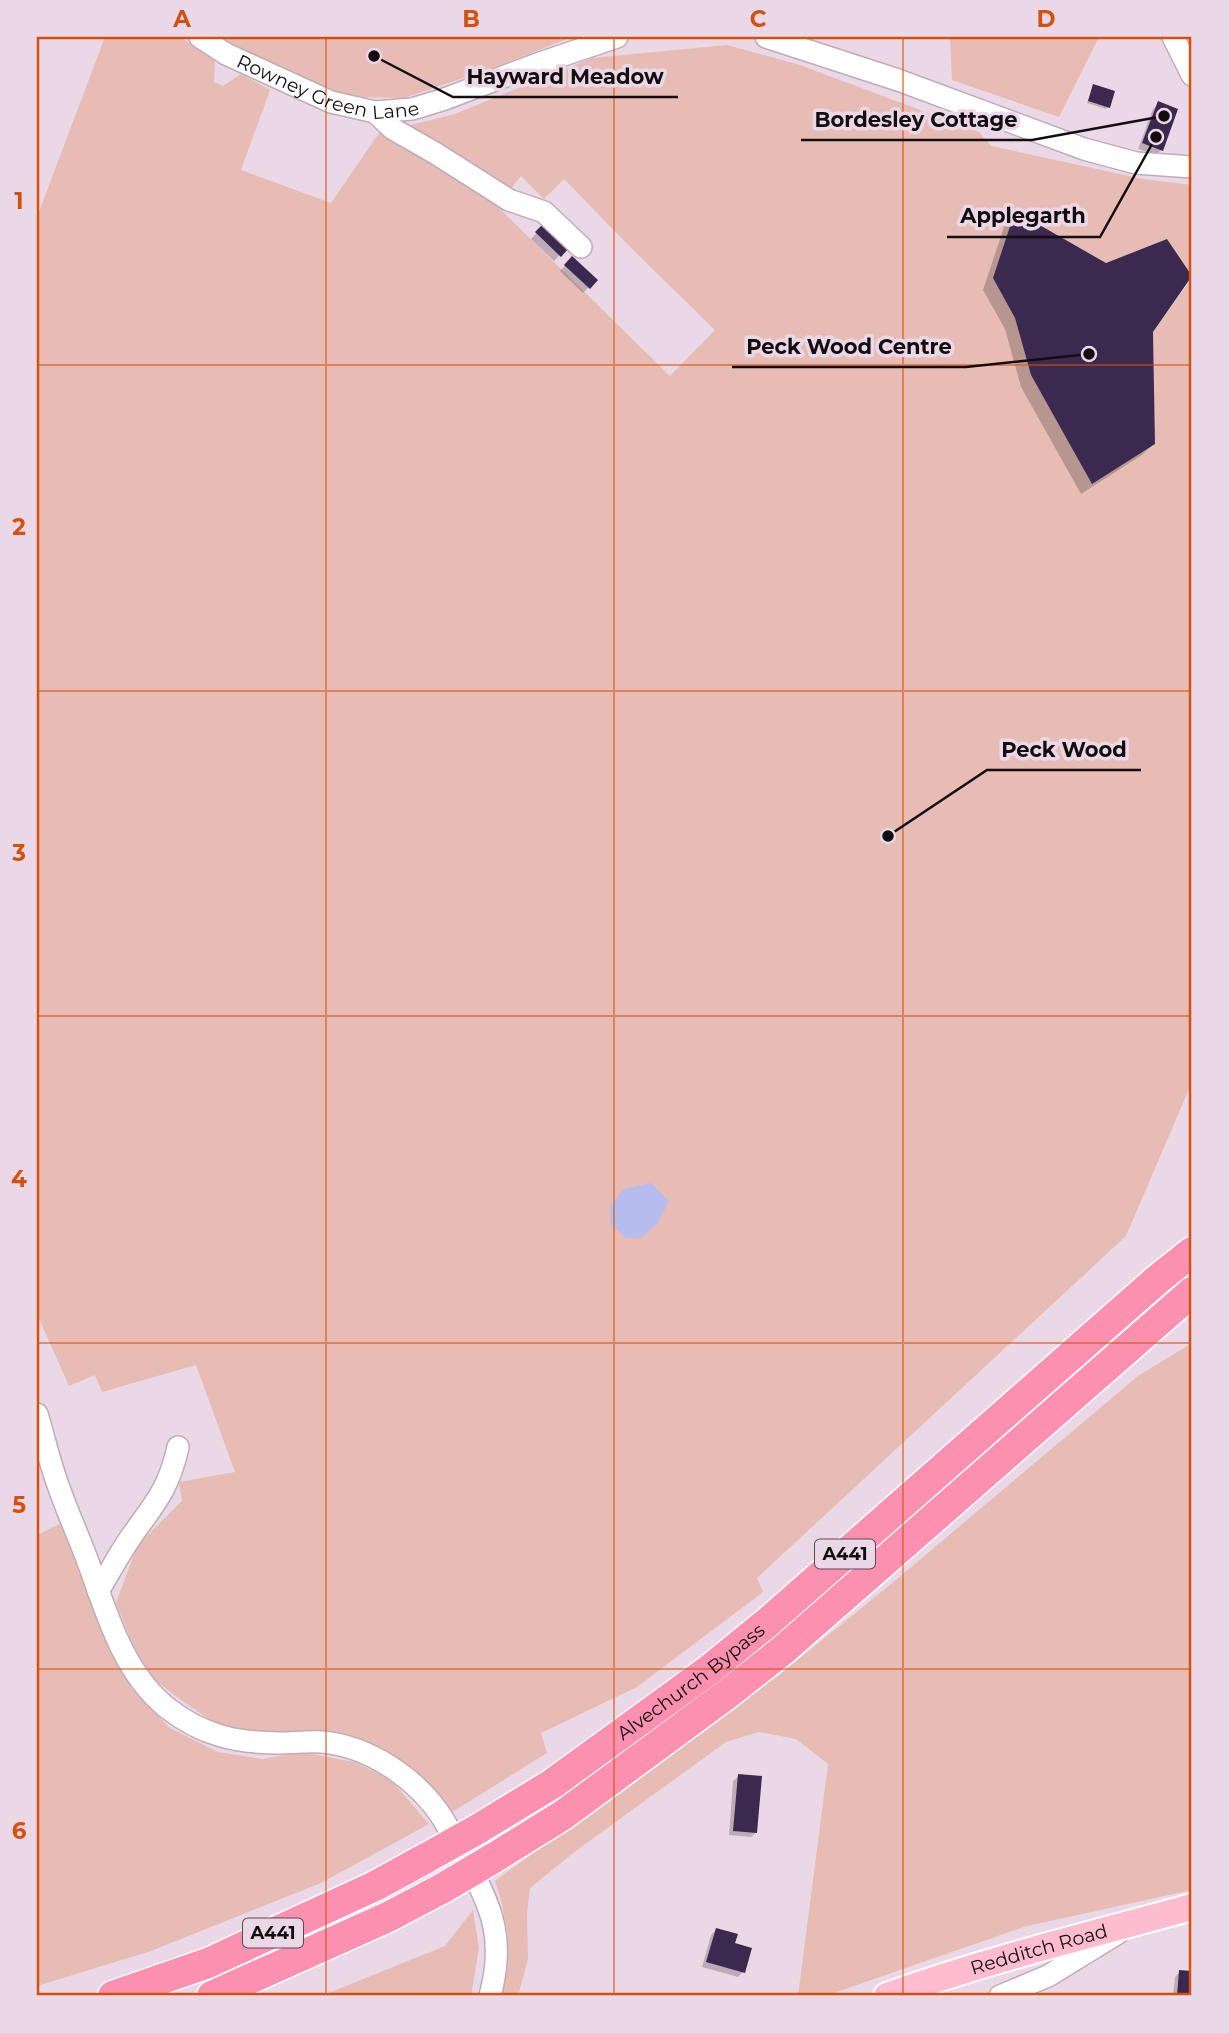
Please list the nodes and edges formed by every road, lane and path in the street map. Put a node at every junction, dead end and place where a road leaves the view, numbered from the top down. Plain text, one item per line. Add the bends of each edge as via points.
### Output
1 (201, 37) edge
2 (617, 37) edge
3 (766, 37) edge
4 (1173, 37) edge
5 (1192, 75) edge
6 (375, 112) junction
7 (1192, 167) edge
8 (581, 247) dead end
9 (1192, 1252) edge
10 (1192, 1292) edge
11 (37, 1414) edge
12 (178, 1447) dead end
13 (99, 1591) junction
14 (1192, 1907) edge
15 (1134, 1923) junction
16 (113, 1996) edge
17 (212, 1996) edge
18 (490, 1996) edge
19 (887, 1996) edge
20 (1000, 1996) edge

1 - 6 street, Rowney Green Lane via 226,54 331,102
2 - 6 street, Rowney Green Lane via 442,100 412,109
3 - 7 street via 1084,149 1136,163
4 - 5 street
6 - 8 street via 393,129 509,200 544,212
9 - 16 highway, Alvechurch Bypass / A441, bridge via 709,1670 552,1784 375,1886 208,1964
10 - 17 highway, Alvechurch Bypass / A441, bridge via 783,1650 563,1815 388,1917
11 - 13 street
12 - 13 street via 167,1485
13 - 18 street via 129,1662 156,1697 185,1720 229,1739 321,1742 352,1748 375,1757 414,1785 442,1816 485,1895 497,1945
14 - 15 main road, Redditch Road
15 - 19 main road, Redditch Road
15 - 20 street via 1048,1976

